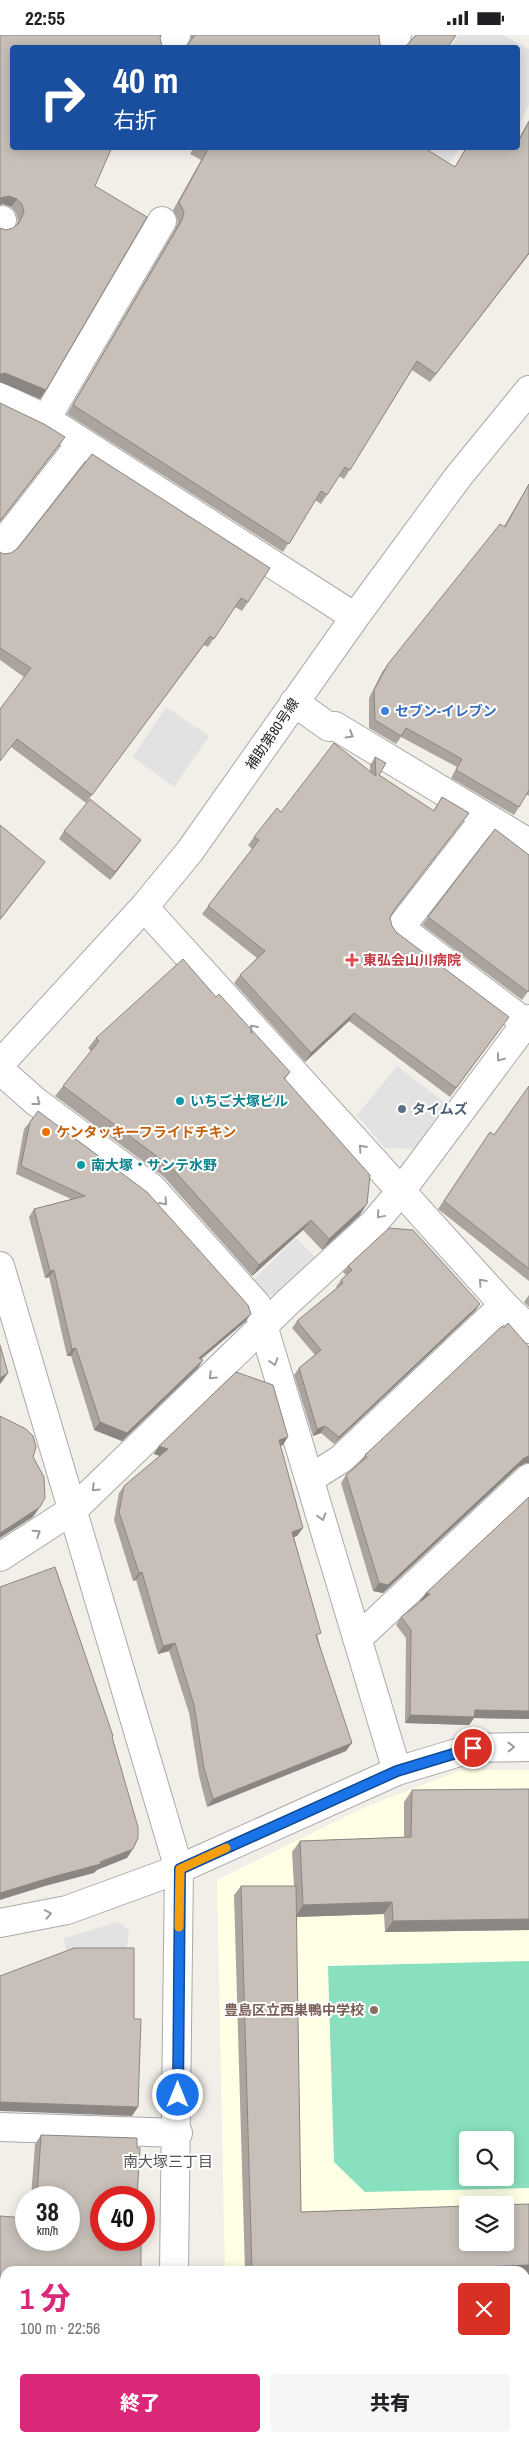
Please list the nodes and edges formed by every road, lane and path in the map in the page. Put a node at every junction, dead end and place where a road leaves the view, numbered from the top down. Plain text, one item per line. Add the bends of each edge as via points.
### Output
1 (162, 221) dead end
2 (529, 390) edge
3 (0, 397) edge
4 (46, 419) junction
5 (82, 442) junction
6 (0, 547) edge
7 (356, 617) junction
8 (294, 701) junction
9 (486, 817) junction
10 (529, 843) edge
11 (144, 907) junction
12 (527, 1021) edge
13 (0, 1064) edge
14 (0, 1070) edge
15 (401, 1191) junction
16 (0, 1265) edge
17 (504, 1305) junction
18 (263, 1326) junction
19 (529, 1329) edge
20 (311, 1478) junction
21 (529, 1478) edge
22 (74, 1509) junction
23 (0, 1557) edge
24 (357, 1639) junction
25 (529, 1747) edge
26 (397, 1771) junction
27 (180, 1869) junction
28 (0, 1923) edge
29 (0, 2127) edge
30 (178, 2133) junction
31 (174, 2266) edge

1 - 4 street
2 - 7 street, 補助第80号線 via 458,477
3 - 4 street
4 - 5 street
5 - 6 street
5 - 7 street
7 - 8 street, 補助第80号線
8 -> 9 street via 329,727 335,726
8 - 11 street, 補助第80号線 via 196,843
9 - 10 street
9 - 12 street via 400,928
11 - 13 street, 補助第80号線
15 -> 11 street
12 -> 15 street
14 -> 18 street via 35,1101 152,1188 257,1305
17 -> 15 street
15 -> 18 street via 374,1223
16 - 22 street
17 - 19 street
17 - 20 street via 341,1459
18 -> 20 street
18 -> 22 street
20 -> 24 street
21 - 24 street
23 -> 22 street
22 - 27 street
24 - 26 street
26 -> 25 street via 473,1748
26 - 27 street
28 -> 27 street via 67,1910
27 - 30 street
29 - 30 street
30 - 31 street

